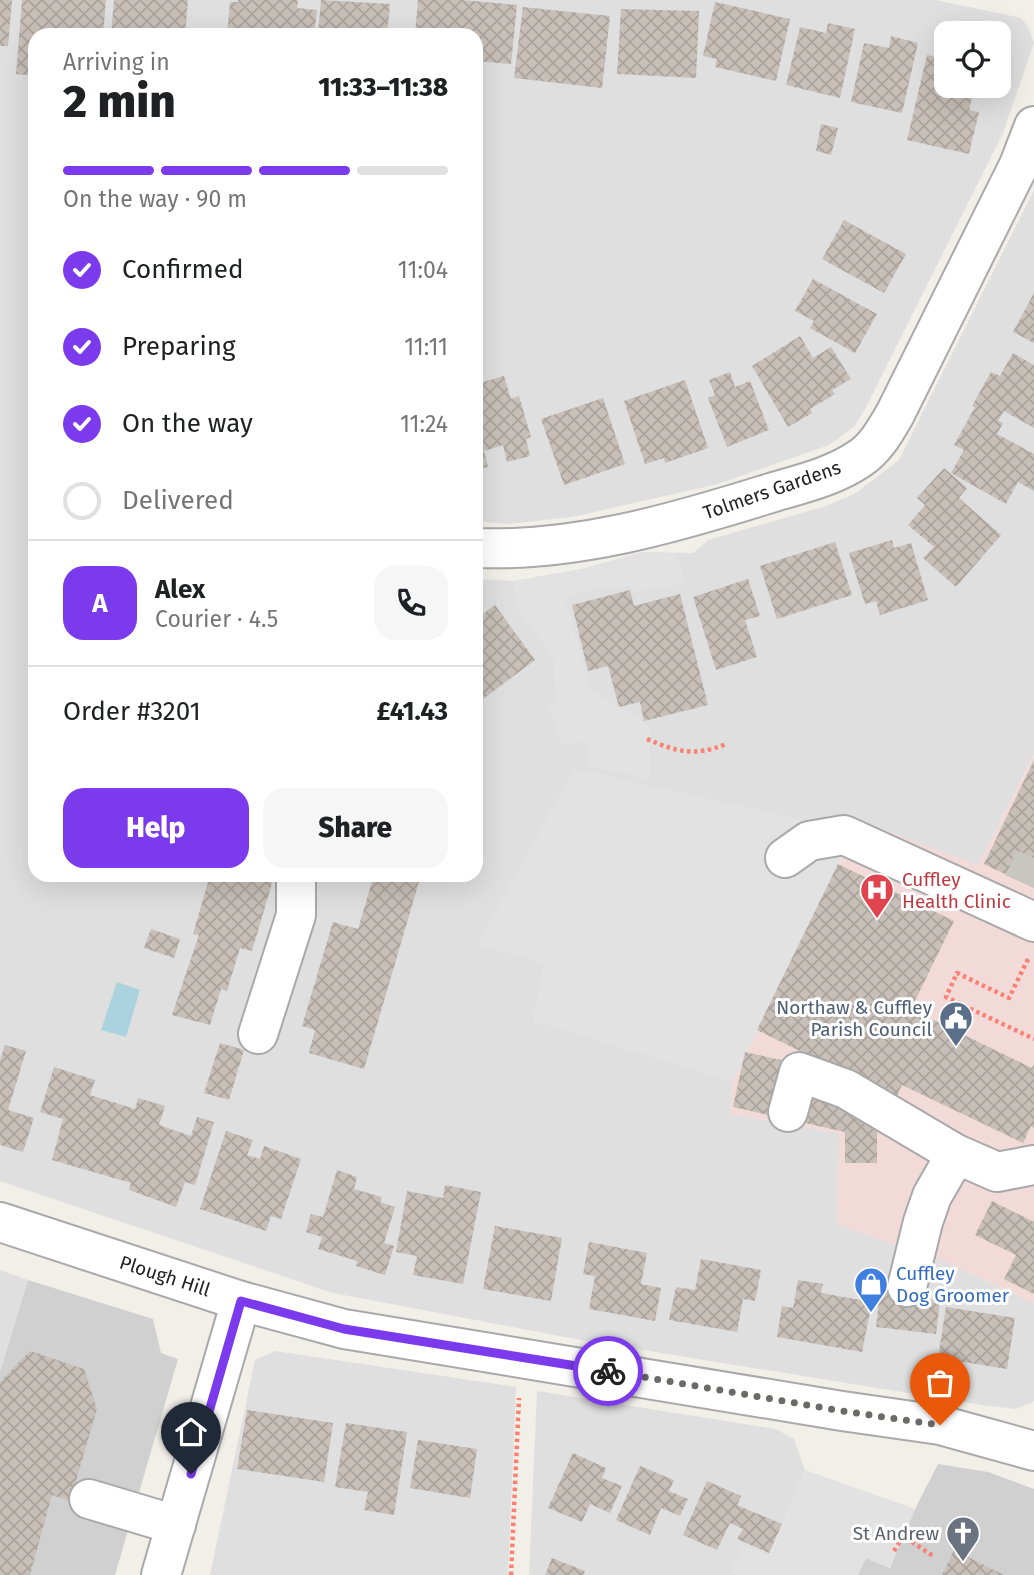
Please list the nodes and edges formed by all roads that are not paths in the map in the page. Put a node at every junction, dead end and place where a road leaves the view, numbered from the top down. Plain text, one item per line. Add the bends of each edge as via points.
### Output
1 (1034, 126) edge
2 (483, 548) edge
3 (785, 858) dead end
4 (296, 882) edge
5 (1024, 918) edge
6 (258, 1034) dead end
7 (788, 1112) dead end
8 (956, 1154) junction
9 (1034, 1165) edge
10 (0, 1222) edge
11 (908, 1287) dead end
12 (241, 1301) junction
13 (1034, 1451) edge
14 (89, 1499) dead end
15 (176, 1525) junction
16 (161, 1575) edge

1 - 2 street, Tolmers Gardens via 895,414 879,441 860,458 834,473 677,522 560,545
3 - 5 street via 809,841 844,835
4 - 6 street via 296,915
7 - 8 street via 799,1072 846,1089
8 - 9 street via 998,1172
8 - 11 street via 932,1196
10 - 12 street, Plough Hill
12 - 13 street, Plough Hill via 344,1329 940,1425
12 - 15 street
14 - 15 street
15 - 16 street

